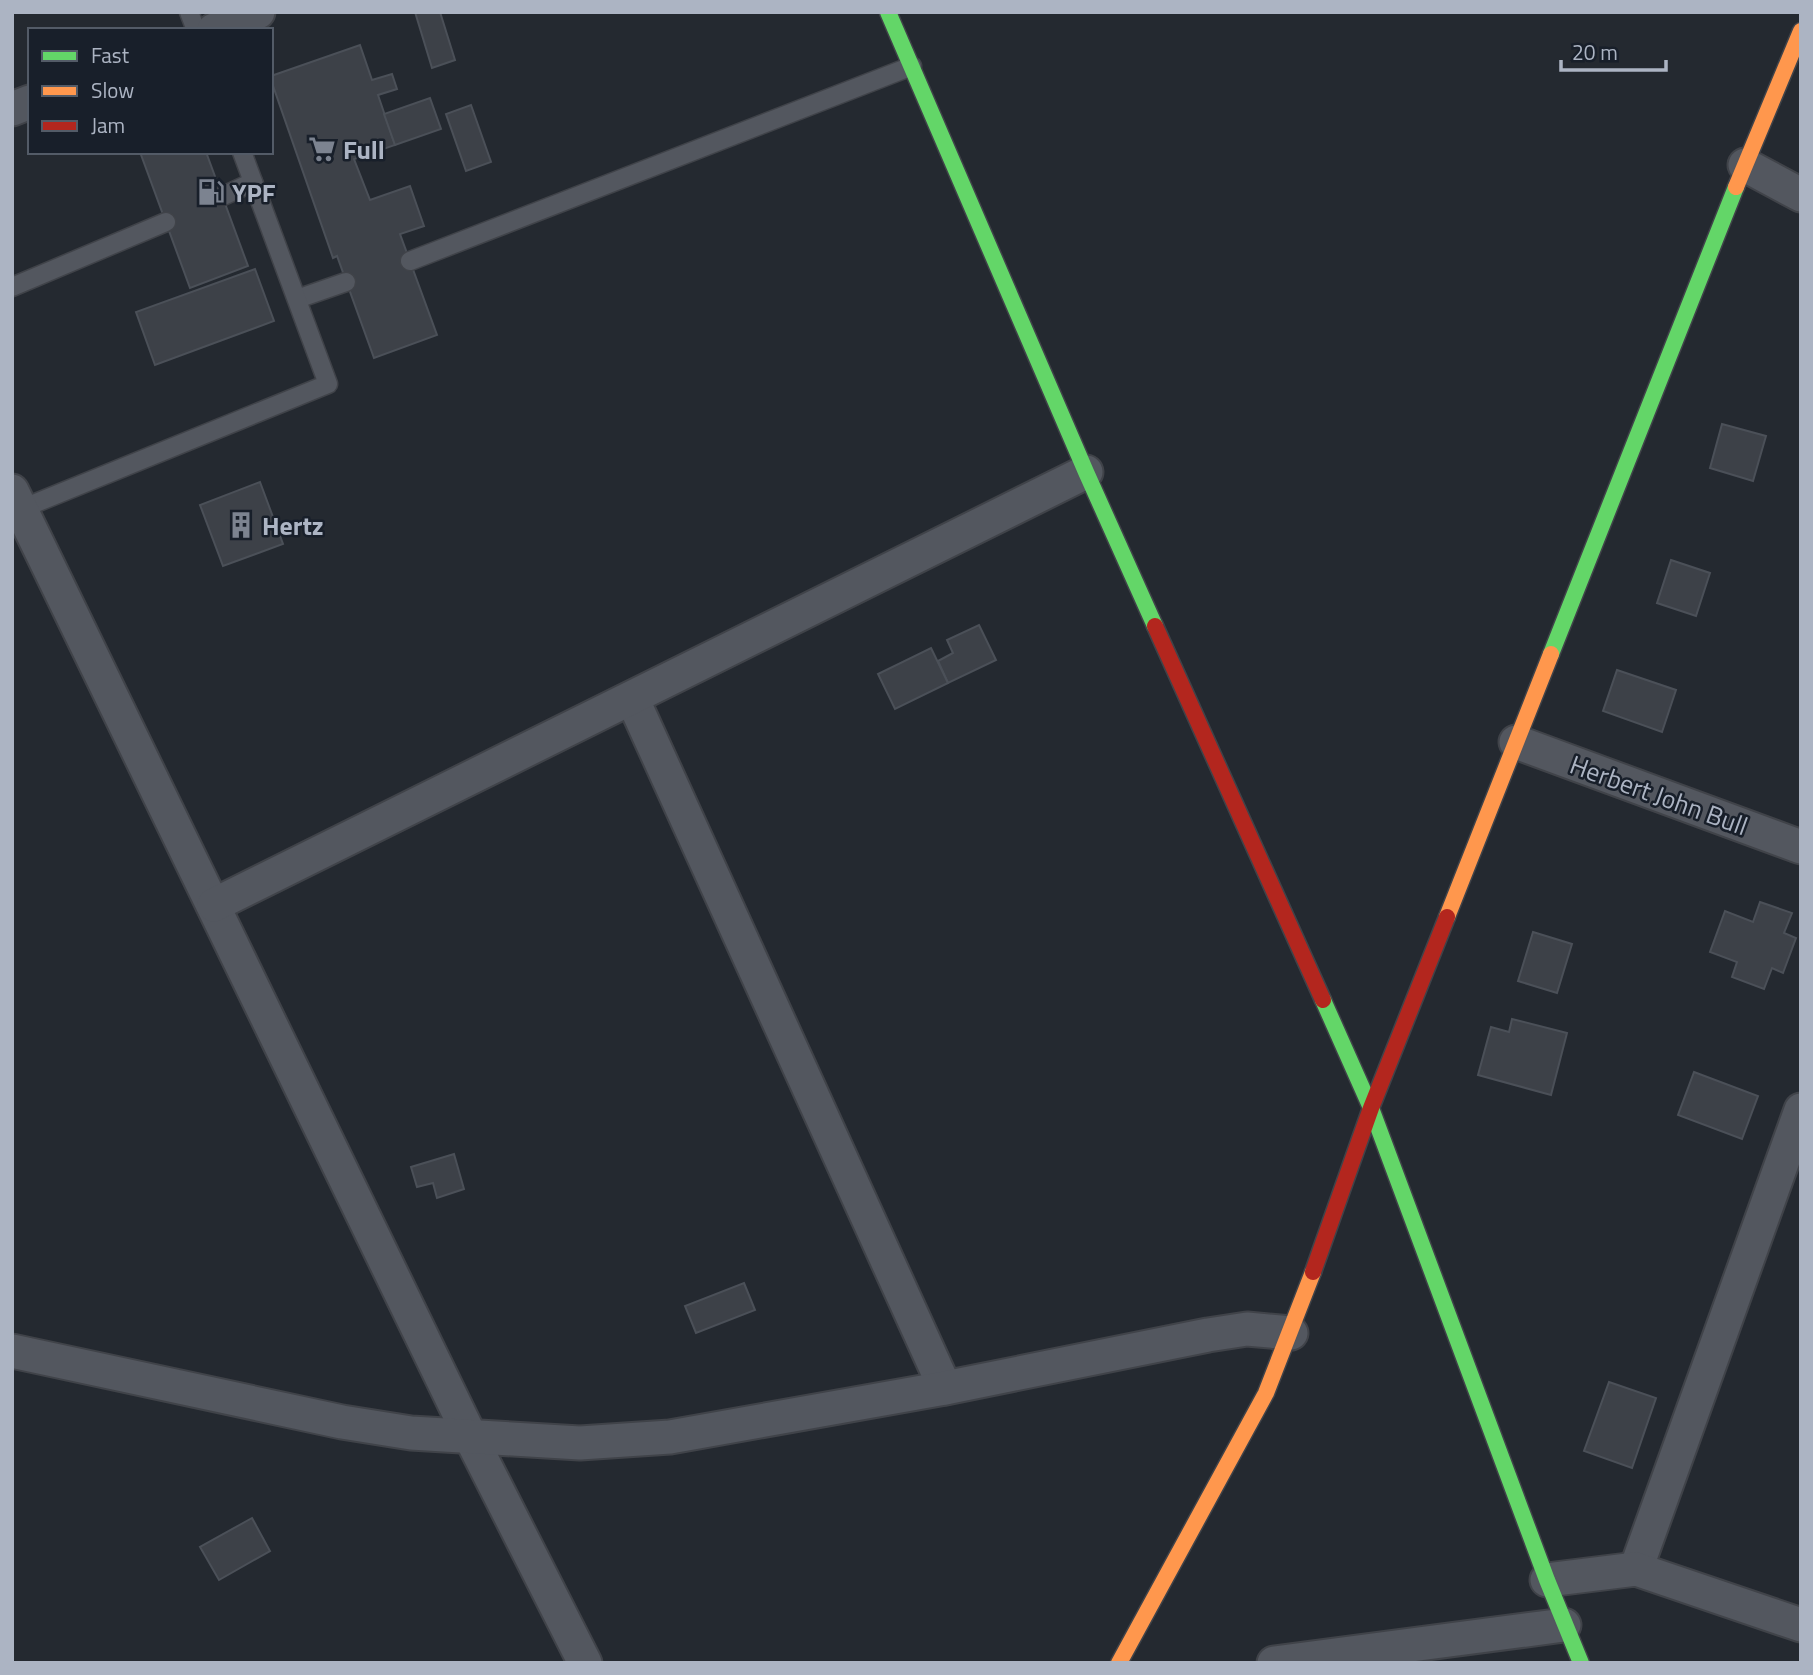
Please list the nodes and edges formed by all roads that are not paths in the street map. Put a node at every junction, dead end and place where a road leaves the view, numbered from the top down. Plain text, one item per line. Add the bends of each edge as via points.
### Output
1 (258, 12) edge
2 (888, 12) edge
3 (219, 28) edge
4 (1801, 31) edge
5 (912, 66) junction
6 (243, 154) edge
7 (1745, 165) junction
8 (253, 182) junction
9 (1801, 195) edge
10 (223, 196) dead end
11 (166, 222) dead end
12 (410, 261) dead end
13 (346, 282) dead end
14 (12, 287) edge
15 (297, 299) junction
16 (1086, 472) junction
17 (17, 500) edge
18 (632, 698) junction
19 (1516, 742) junction
20 (1801, 847) edge
21 (214, 905) junction
22 (1371, 1108) junction
23 (1801, 1111) edge
24 (1291, 1333) junction
25 (12, 1351) edge
26 (945, 1388) junction
27 (471, 1438) junction
28 (1636, 1569) junction
29 (1547, 1580) junction
30 (1564, 1625) junction
31 (1801, 1625) edge
32 (585, 1663) edge
33 (1119, 1663) edge
34 (1274, 1663) edge
35 (1581, 1663) edge

1 - 3 street
2 - 5 street
4 - 7 street
5 - 12 lane
5 - 16 street
6 - 8 lane
7 - 9 street
7 - 19 street
8 - 10 lane
8 - 15 lane
11 - 14 lane
13 - 15 lane
15 - 17 lane via 328,384
16 - 18 street
16 - 22 street
17 - 21 street
18 - 21 street
18 - 26 street
19 - 20 street, Herbert John Bull
19 - 22 street
21 - 27 street
22 - 24 street
22 - 29 street
23 - 28 street
24 - 26 street via 1247,1329 1208,1335
24 - 33 street via 1266,1393
25 - 27 street via 342,1422
26 - 27 street via 670,1437 580,1443
27 - 32 street
28 - 29 street
28 - 31 street
29 - 30 street
30 - 34 street
30 - 35 street

